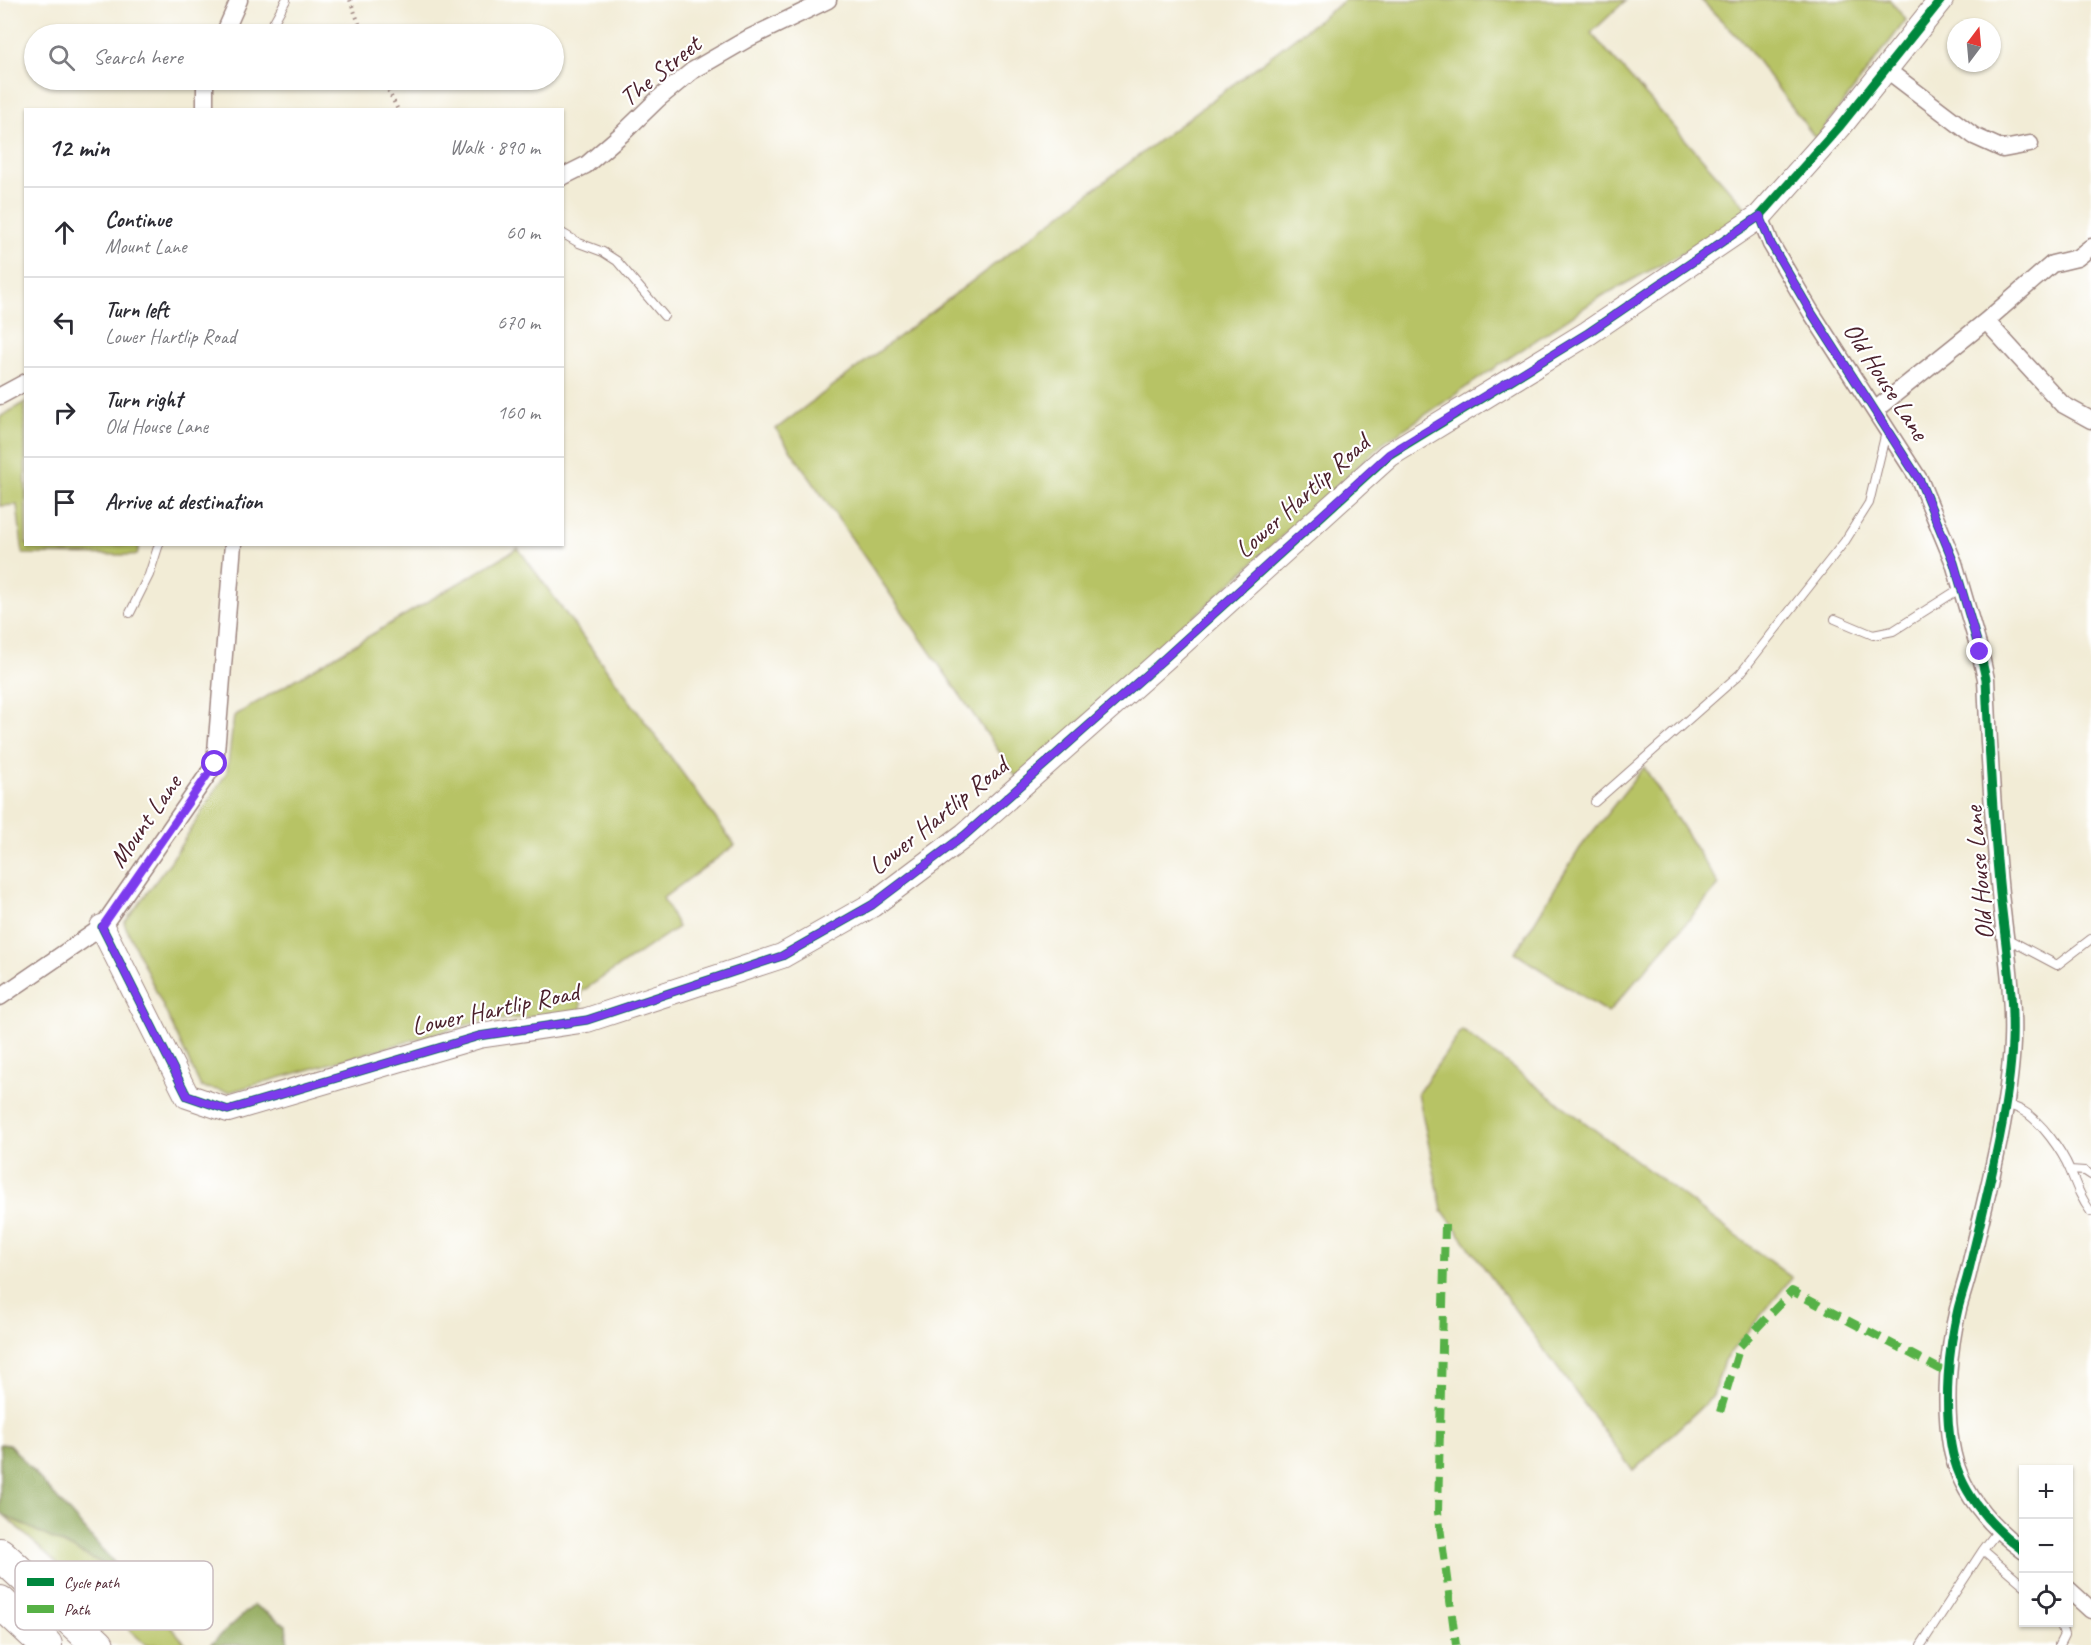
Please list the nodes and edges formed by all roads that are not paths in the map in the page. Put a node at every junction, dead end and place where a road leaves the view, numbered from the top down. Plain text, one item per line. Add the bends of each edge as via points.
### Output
1 (239, 0) edge
2 (286, 0) edge
3 (828, 0) edge
4 (1941, 0) edge
5 (228, 24) edge
6 (273, 24) edge
7 (1887, 70) junction
8 (205, 90) edge
9 (205, 108) edge
10 (2030, 144) dead end
11 (564, 176) edge
12 (1760, 216) junction
13 (564, 234) edge
14 (2091, 247) edge
15 (663, 316) dead end
16 (1986, 321) junction
17 (24, 383) edge
18 (0, 396) edge
19 (1875, 410) junction
20 (2091, 420) edge
21 (1887, 428) junction
22 (158, 546) edge
23 (233, 546) edge
24 (1962, 588) junction
25 (130, 614) dead end
26 (1835, 619) dead end
27 (1595, 802) dead end
28 (102, 927) junction
29 (2006, 938) junction
30 (2091, 939) edge
31 (0, 997) edge
32 (2005, 1104) junction
33 (2070, 1170) junction
34 (2091, 1175) edge
35 (2091, 1212) edge
36 (1999, 1529) junction
37 (2019, 1547) edge
38 (1983, 1550) junction
39 (0, 1554) edge
40 (15, 1568) edge
41 (2019, 1582) edge
42 (2073, 1594) edge
43 (0, 1602) edge
44 (2091, 1610) edge
45 (15, 1616) edge
46 (2061, 1627) edge
47 (30, 1630) edge
48 (82, 1630) edge
49 (46, 1645) edge
50 (98, 1645) edge
51 (1921, 1645) edge
52 (2059, 1645) edge

1 - 5 street
2 - 6 lane
3 - 11 street, The Street via 692,71 586,165
4 - 7 street, Lower Hartlip Road
7 - 10 street via 1974,136 2003,149
7 - 12 street, Lower Hartlip Road
8 - 9 street
12 - 19 street, Old House Lane via 1771,244 1805,302
12 - 28 street, Lower Hartlip Road via 1588,333 1389,454 965,835 872,905 782,956 587,1020 479,1036 228,1110 187,1096
13 - 15 lane via 616,261
14 - 16 street via 2077,258 2052,264
16 - 19 street
16 - 20 street via 2062,404
17 - 18 street
19 - 21 street, Old House Lane
21 - 24 street, Old House Lane via 1920,481
21 - 27 lane via 1869,503 1845,541 1740,674
22 - 25 lane
23 - 28 street, Mount Lane via 215,764
24 - 26 lane via 1893,631 1873,635
24 - 29 street, Old House Lane via 1986,679
28 - 31 street, Mount Lane
29 - 30 lane via 2057,966
29 - 32 street, Old House Lane via 2012,1043
32 - 33 lane via 2036,1121
32 - 36 street, Old House Lane via 1958,1308 1948,1389 1951,1445 1960,1474 1973,1501
33 - 34 lane
33 - 35 lane
36 - 37 street, Old House Lane
36 - 38 lane
38 - 41 lane
38 - 51 lane
39 - 40 highway
42 - 44 street
43 - 45 highway
46 - 52 lane via 2064,1635
47 - 49 highway
48 - 50 highway

